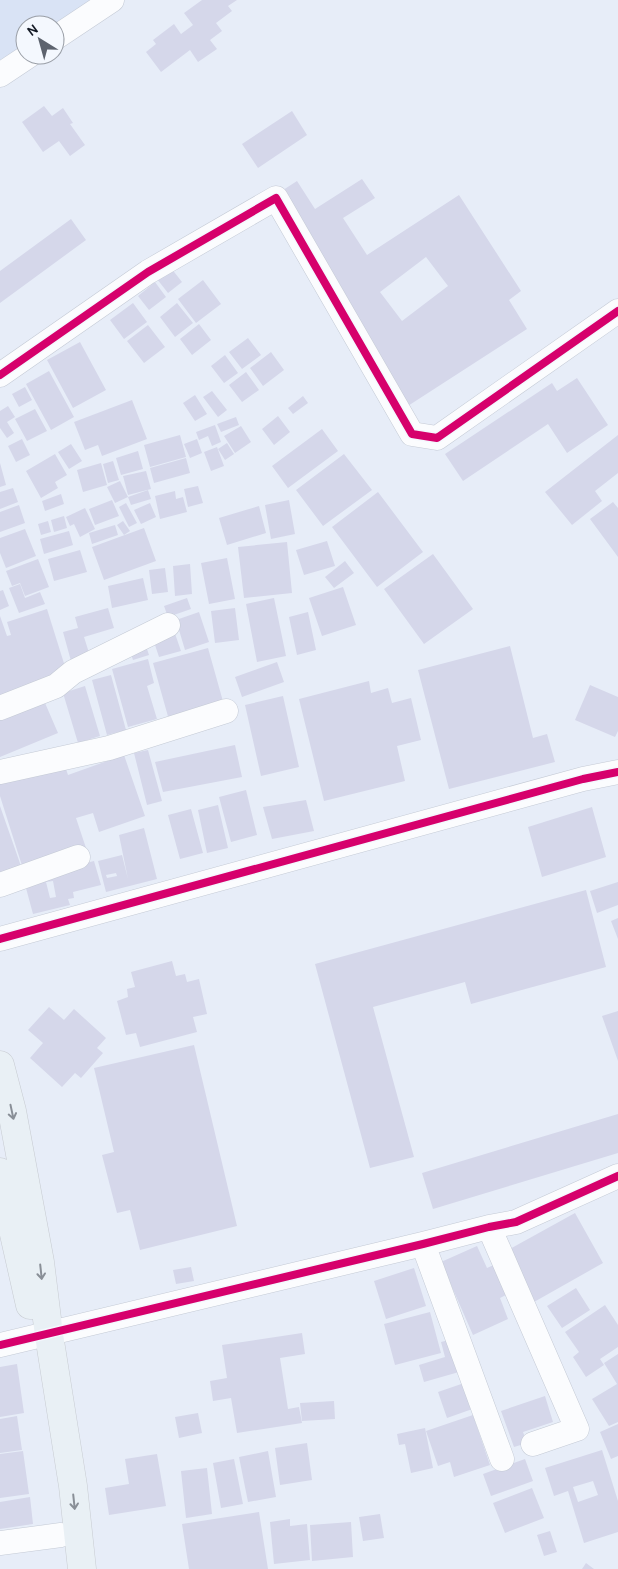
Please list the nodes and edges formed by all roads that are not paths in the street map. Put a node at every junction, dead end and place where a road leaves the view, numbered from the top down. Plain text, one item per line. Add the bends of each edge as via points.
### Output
1 (112, 0) edge
2 (65, 31) edge
3 (15, 65) edge
4 (0, 75) edge
5 (618, 311) edge
6 (0, 375) edge
7 (168, 625) dead end
8 (0, 708) edge
9 (226, 711) dead end
10 (0, 772) edge
11 (618, 772) edge
12 (78, 857) dead end
13 (0, 885) edge
14 (0, 939) edge
15 (0, 1065) edge
16 (0, 1172) edge
17 (618, 1176) edge
18 (489, 1227) junction
19 (424, 1244) junction
20 (43, 1335) junction
21 (0, 1345) edge
22 (533, 1444) dead end
23 (502, 1460) dead end
24 (61, 1535) junction
25 (0, 1543) edge
26 (66, 1569) edge
27 (82, 1569) edge

1 - 2 street
3 - 4 street
5 - 6 street via 437,438 412,434 276,198 148,272
7 - 8 street via 73,672 56,686
9 - 10 street via 109,748
11 - 14 street via 583,778
12 - 13 street
15 -> 20 main road via 12,1110 40,1262
16 - 20 main road
17 - 18 street via 516,1222
18 - 19 street
18 - 22 street via 577,1429
19 - 20 street
19 - 23 street
20 - 21 street
20 - 24 main road
20 -> 27 main road via 73,1486
24 - 25 street
24 - 26 main road

